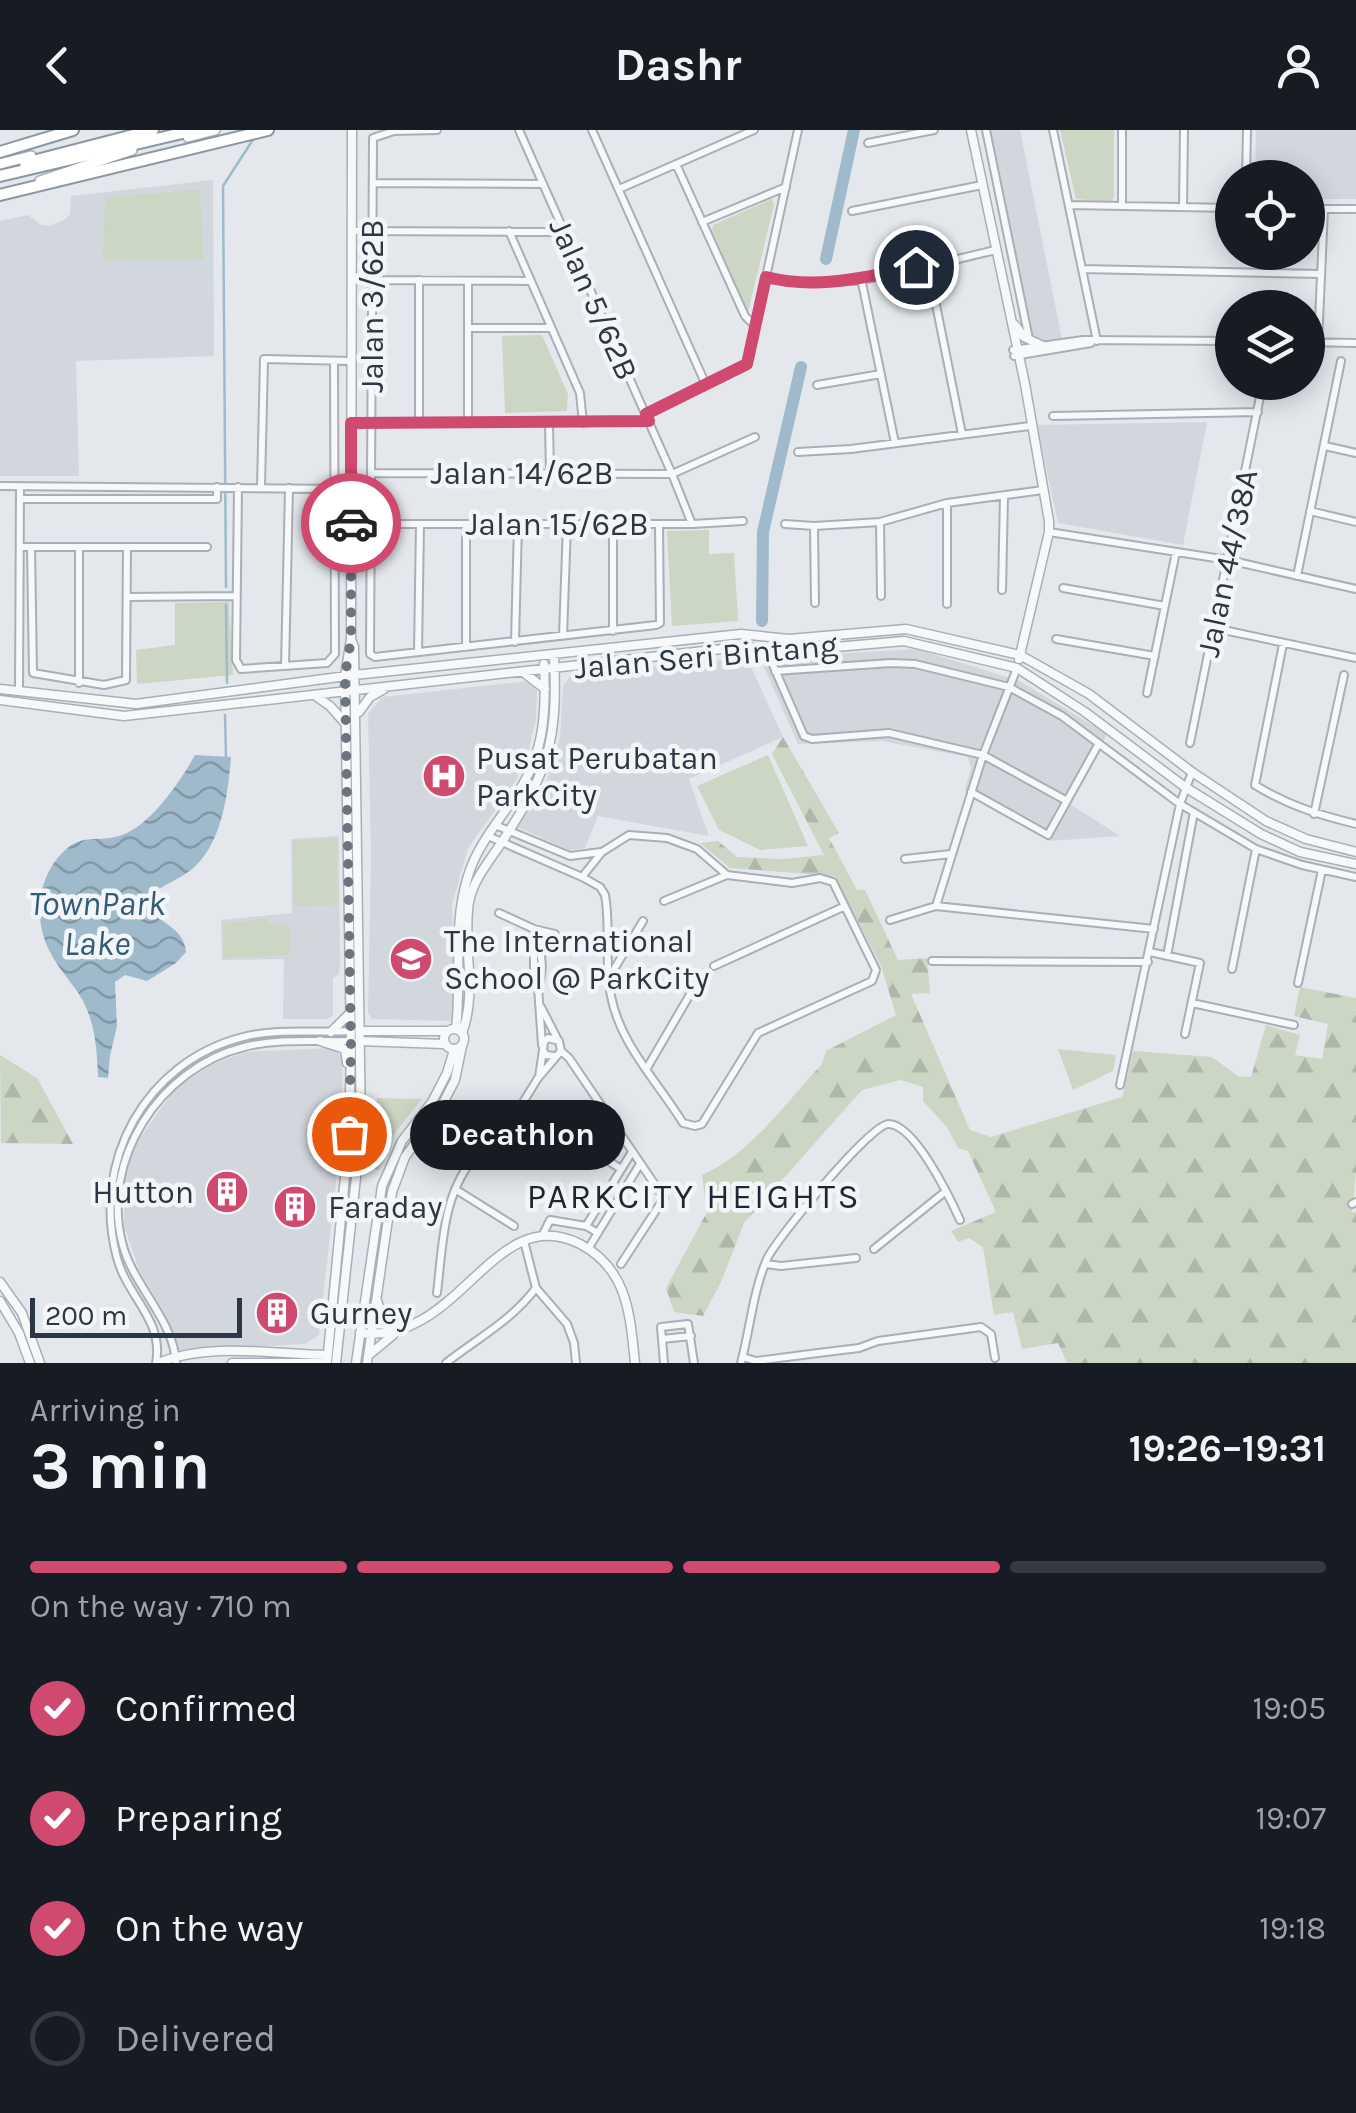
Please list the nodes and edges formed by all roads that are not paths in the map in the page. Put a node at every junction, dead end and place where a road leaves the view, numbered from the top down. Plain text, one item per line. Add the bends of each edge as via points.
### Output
1 (73, 130) edge
2 (135, 130) edge
3 (152, 130) edge
4 (195, 130) edge
5 (215, 130) edge
6 (268, 130) edge
7 (352, 130) edge
8 (437, 130) edge
9 (519, 130) edge
10 (592, 130) edge
11 (754, 130) edge
12 (798, 130) edge
13 (934, 130) edge
14 (971, 130) edge
15 (986, 130) edge
16 (1052, 130) edge
17 (1122, 130) edge
18 (1184, 130) edge
19 (1247, 130) edge
20 (868, 143) dead end
21 (132, 150) junction
22 (0, 152) edge
23 (1246, 160) edge
24 (676, 164) junction
25 (0, 172) edge
26 (373, 183) junction
27 (542, 184) junction
28 (982, 185) junction
29 (786, 187) junction
30 (619, 189) junction
31 (0, 194) edge
32 (1069, 205) junction
33 (1122, 206) junction
34 (1183, 207) junction
35 (1215, 208) edge
36 (1325, 209) edge
37 (1356, 209) edge
38 (852, 211) dead end
39 (702, 222) junction
40 (352, 231) junction
41 (372, 231) junction
42 (508, 232) junction
43 (564, 232) junction
44 (996, 250) junction
45 (928, 265) junction
46 (1082, 270) junction
47 (1321, 270) edge
48 (1321, 274) junction
49 (766, 277) junction
50 (861, 278) junction
51 (372, 280) junction
52 (418, 280) junction
53 (468, 280) junction
54 (530, 280) junction
55 (1320, 290) edge
56 (1006, 300) junction
57 (1011, 316) junction
58 (756, 326) junction
59 (468, 328) junction
60 (551, 328) junction
61 (1029, 340) junction
62 (1097, 341) junction
63 (1215, 341) edge
64 (1325, 342) edge
65 (1356, 343) edge
66 (1043, 346) junction
67 (1016, 353) junction
68 (351, 360) junction
69 (334, 361) junction
70 (1340, 361) dead end
71 (880, 374) junction
72 (706, 385) junction
73 (817, 385) dead end
74 (1260, 400) edge
75 (1258, 412) junction
76 (1053, 416) dead end
77 (647, 418) junction
78 (468, 422) junction
79 (351, 423) junction
80 (420, 423) junction
81 (549, 423) junction
82 (584, 423) junction
83 (371, 424) junction
84 (1030, 426) junction
85 (962, 434) junction
86 (755, 437) dead end
87 (895, 443) junction
88 (1325, 446) junction
89 (798, 452) dead end
90 (1356, 453) edge
91 (371, 473) junction
92 (550, 474) junction
93 (672, 474) junction
94 (0, 486) edge
95 (20, 486) junction
96 (218, 486) junction
97 (238, 487) junction
98 (261, 487) junction
99 (289, 488) junction
100 (334, 488) junction
101 (351, 488) junction
102 (1043, 490) junction
103 (1004, 496) junction
104 (20, 499) junction
105 (946, 503) junction
106 (1310, 511) junction
107 (744, 520) dead end
108 (880, 522) junction
109 (1356, 522) edge
110 (370, 524) junction
111 (420, 524) junction
112 (466, 524) junction
113 (518, 524) junction
114 (567, 524) junction
115 (613, 524) junction
116 (659, 524) junction
117 (692, 524) junction
118 (784, 524) dead end
119 (814, 526) junction
120 (1049, 532) junction
121 (20, 547) junction
122 (31, 547) junction
123 (79, 547) junction
124 (128, 547) junction
125 (207, 547) dead end
126 (1176, 552) junction
127 (1228, 560) junction
128 (1297, 576) junction
129 (1063, 588) dead end
130 (1356, 589) edge
131 (1002, 590) dead end
132 (127, 596) junction
133 (236, 596) junction
134 (881, 596) dead end
135 (815, 602) dead end
136 (947, 604) dead end
137 (1164, 606) junction
138 (1214, 628) junction
139 (612, 631) junction
140 (563, 636) junction
141 (752, 636) junction
142 (1056, 639) dead end
143 (515, 642) junction
144 (1283, 644) junction
145 (466, 647) junction
146 (771, 650) junction
147 (418, 652) junction
148 (554, 654) junction
149 (1020, 655) junction
150 (544, 656) junction
151 (1155, 656) junction
152 (1356, 658) edge
153 (285, 666) junction
154 (573, 666) junction
155 (555, 668) junction
156 (1016, 668) junction
157 (544, 669) junction
158 (775, 670) junction
159 (523, 672) junction
160 (1344, 675) dead end
161 (349, 676) junction
162 (79, 682) junction
163 (390, 686) junction
164 (550, 687) junction
165 (1009, 687) junction
166 (0, 689) edge
167 (350, 690) junction
168 (19, 692) junction
169 (1147, 693) dead end
170 (312, 695) junction
171 (0, 700) edge
172 (357, 716) junction
173 (346, 724) junction
174 (1190, 743) dead end
175 (1098, 746) junction
176 (983, 755) junction
177 (1192, 772) junction
178 (1184, 787) junction
179 (971, 792) junction
180 (1066, 801) junction
181 (1180, 804) junction
182 (1194, 812) junction
183 (1314, 814) junction
184 (1356, 824) edge
185 (495, 825) junction
186 (508, 831) junction
187 (488, 836) junction
188 (502, 842) junction
189 (542, 846) junction
190 (1256, 849) junction
191 (602, 852) junction
192 (1356, 852) edge
193 (951, 854) junction
194 (537, 858) junction
195 (905, 859) dead end
196 (1356, 864) edge
197 (1322, 870) junction
198 (727, 875) junction
199 (582, 876) junction
200 (1356, 878) edge
201 (664, 901) dead end
202 (936, 906) junction
203 (358, 907) junction
204 (843, 907) junction
205 (348, 908) junction
206 (500, 913) dead end
207 (890, 920) dead end
208 (643, 921) dead end
209 (534, 928) junction
210 (1154, 929) junction
211 (556, 934) dead end
212 (1150, 952) junction
213 (1167, 956) junction
214 (932, 961) dead end
215 (1148, 962) junction
216 (714, 966) dead end
217 (1232, 969) dead end
218 (609, 979) junction
219 (699, 980) dead end
220 (1298, 982) dead end
221 (540, 1001) junction
222 (1192, 1003) junction
223 (360, 1010) junction
224 (349, 1014) junction
225 (1294, 1026) dead end
226 (455, 1031) junction
227 (331, 1032) junction
228 (1185, 1034) dead end
229 (355, 1036) junction
230 (384, 1036) junction
231 (559, 1041) junction
232 (320, 1042) junction
233 (444, 1044) junction
234 (543, 1047) junction
235 (458, 1048) junction
236 (558, 1054) junction
237 (361, 1061) junction
238 (647, 1068) junction
239 (538, 1078) junction
240 (350, 1082) junction
241 (1120, 1085) dead end
242 (536, 1116) dead end
243 (632, 1152) junction
244 (640, 1164) junction
245 (622, 1169) junction
246 (455, 1189) junction
247 (946, 1190) junction
248 (598, 1208) junction
249 (609, 1215) junction
250 (960, 1220) dead end
251 (514, 1226) dead end
252 (586, 1226) junction
253 (598, 1233) junction
254 (542, 1236) junction
255 (524, 1240) junction
256 (588, 1249) junction
257 (874, 1249) dead end
258 (856, 1258) dead end
259 (621, 1264) dead end
260 (766, 1264) junction
261 (0, 1282) edge
262 (536, 1288) junction
263 (437, 1293) dead end
264 (376, 1297) junction
265 (0, 1301) edge
266 (362, 1322) junction
267 (372, 1323) junction
268 (674, 1326) junction
269 (404, 1328) junction
270 (360, 1333) junction
271 (328, 1334) junction
272 (371, 1334) junction
273 (690, 1336) junction
274 (675, 1338) junction
275 (662, 1339) junction
276 (995, 1358) dead end
277 (176, 1359) edge
278 (305, 1360) edge
279 (331, 1360) edge
280 (367, 1360) edge
281 (742, 1360) edge
282 (30, 1363) edge
283 (40, 1363) edge
284 (157, 1363) edge
285 (232, 1363) edge
286 (356, 1363) edge
287 (446, 1363) edge
288 (576, 1363) edge
289 (635, 1363) edge
290 (664, 1363) edge
291 (694, 1363) edge

1 - 22 highway
2 - 25 main road
3 - 25 highway
4 - 25 highway
5 - 21 main road
6 - 31 highway
7 - 40 street, Jalan 3/62B
8 - 26 street, Jalan 3/62B via 373,138
9 - 27 street, Jalan 5/62B
10 - 30 street
11 - 24 street
12 - 29 street
13 - 20 street
14 - 28 street
15 - 61 street
16 - 32 street
17 - 33 street
18 - 34 street
19 - 23 street
21 - 25 main road
21 - 31 main road
24 - 30 street
24 - 39 street
26 - 27 street
26 - 41 street, Jalan 3/62B
27 - 43 street, Jalan 5/62B
28 - 38 street
28 - 44 street
29 - 39 street
29 - 49 street
30 - 72 street
32 - 33 street
32 - 46 street
33 - 34 street
34 - 35 street
36 - 37 street
39 - 58 street via 745,316
40 - 41 street
40 - 68 street, Jalan 3/62B
41 - 42 street
41 - 51 street, Jalan 3/62B
42 - 43 street
42 - 54 street
43 - 77 street, Jalan 5/62B
44 - 45 street
44 - 56 street
45 - 50 street
45 - 85 street
46 - 48 street
46 - 62 street
47 - 48 street
48 - 55 street
49 - 50 street via 812,284
49 - 58 street
50 - 71 street
51 - 52 street
51 - 83 street, Jalan 3/62B
52 - 53 street
52 - 80 street
53 - 54 street
53 - 59 street
54 - 60 street
56 - 57 street
56 - 67 street
57 - 61 street
57 - 67 street
58 - 72 street via 747,364
59 - 60 street
59 - 78 street
60 - 82 street via 580,394
61 - 66 street
62 - 63 street
62 - 66 street
62 - 67 street
64 - 65 street
66 - 67 street
67 - 84 street
68 - 69 street
68 - 79 street, Jalan 3/62B
69 - 98 street via 263,361
69 - 100 street, Jalan 3/62B
70 - 88 street
71 - 73 street
71 - 87 street
72 - 77 street
74 - 75 street, Jalan 44/38A
75 - 76 street
75 - 127 street, Jalan 44/38A
77 - 82 street
77 - 93 street, Jalan 5/62B
78 - 80 street
78 - 81 street
79 - 83 street
79 - 101 street, Jalan 3/62B
80 - 83 street
81 - 82 street
81 - 92 street
83 - 91 street, Jalan 3/62B
84 - 85 street
84 - 102 street
85 - 87 street
86 - 93 street
87 - 89 street
88 - 90 street
88 - 106 street
91 - 92 street, Jalan 14/62B
91 - 110 street, Jalan 3/62B
92 - 93 street, Jalan 14/62B
93 - 117 street, Jalan 5/62B
94 - 95 street
95 - 96 street
95 - 104 street
96 - 97 street
96 - 104 street via 217,499
97 - 98 street
97 - 133 street
98 - 99 street
99 - 100 street
99 - 153 street
100 - 101 street
100 - 153 street, Jalan 3/62B via 335,654 327,663
101 - 161 street, Jalan 3/62B
102 - 103 street
102 - 120 street
103 - 105 street
103 - 131 street
104 - 121 street
105 - 108 street
105 - 136 street
106 - 109 street
106 - 128 street
107 - 117 street, Jalan 15/62B
108 - 119 street
108 - 134 street
110 - 111 street, Jalan 15/62B
110 - 147 street, Jalan 3/62B via 370,654
111 - 112 street, Jalan 15/62B
111 - 147 street
112 - 113 street, Jalan 15/62B
112 - 145 street
113 - 114 street, Jalan 15/62B
113 - 143 street
114 - 115 street, Jalan 15/62B
114 - 140 street
115 - 116 street, Jalan 15/62B
115 - 139 street
116 - 117 street, Jalan 15/62B
116 - 139 street via 660,623
118 - 119 street
119 - 135 street
120 - 126 street
120 - 149 street
121 - 122 street
121 - 168 street
122 - 123 street
122 - 162 street via 33,674
123 - 124 street
123 - 162 street
124 - 125 street
124 - 132 street
126 - 127 street
126 - 137 street
127 - 128 street
127 - 138 street, Jalan 44/38A
128 - 130 street
129 - 137 street
132 - 133 street
132 - 162 street via 126,680 104,686
133 - 153 street via 241,669
137 - 151 street
138 - 144 street
138 - 174 street, Jalan 44/38A
139 - 140 street
140 - 143 street
141 - 146 street
141 - 148 street, Jalan Seri Bintang
141 - 149 street, Jalan Seri Bintang via 789,640 906,629
142 - 151 street
143 - 145 street
144 - 152 street
144 - 183 street via 1255,785
145 - 147 street
146 - 154 street, Jalan Seri Bintang via 740,647
146 - 156 street, Jalan Seri Bintang via 904,642
146 - 158 street
148 - 150 street, Jalan Seri Bintang
148 - 155 street
149 - 156 street
149 - 177 street, Jalan Seri Bintang via 1089,694
150 - 157 street
150 - 161 street, Jalan Seri Bintang
151 - 169 street
154 - 155 street, Jalan Seri Bintang
154 - 164 street
155 - 157 street, Jalan Seri Bintang
155 - 164 street
156 - 165 street
156 - 178 street, Jalan Seri Bintang
157 - 159 street, Jalan Seri Bintang
157 - 164 street
158 - 165 street via 891,662
158 - 176 street via 804,736 888,733
159 - 163 street, Jalan Seri Bintang
159 - 164 street
160 - 183 street
161 - 167 street, Jalan 3/62B
161 - 168 street, Jalan Seri Bintang via 136,704
163 - 167 street, Jalan Seri Bintang
163 - 172 street via 370,697
164 - 185 street via 536,757
164 - 186 street via 550,750
165 - 175 street via 1062,716
165 - 176 street
166 - 168 street, Jalan Seri Bintang
167 - 170 street, Jalan Seri Bintang
167 - 172 street
167 - 173 street
170 - 171 street, Jalan Seri Bintang via 124,716
170 - 173 street
172 - 203 street
173 - 205 street
175 - 180 street
175 - 181 street
176 - 179 street
176 - 180 street
177 - 178 street
177 - 192 street, Jalan Seri Bintang via 1266,822
178 - 181 street
178 - 196 street, Jalan Seri Bintang via 1300,852
179 - 180 street via 1048,834
179 - 193 street
181 - 182 street
181 - 210 street
182 - 190 street
182 - 213 street
183 - 184 street
185 - 186 street
185 - 187 street
186 - 188 street
186 - 189 street
187 - 188 street
187 - 226 street via 460,907
188 - 194 street
188 - 226 street via 470,898 467,999
189 - 191 street via 570,856
189 - 194 street
190 - 197 street
190 - 217 street
191 - 198 street via 629,834 667,838 697,849
191 - 199 street
193 - 195 street
193 - 202 street
194 - 199 street
197 - 200 street
197 - 220 street
198 - 201 street
198 - 204 street via 792,883 820,878 833,882
199 - 218 street via 605,895
202 - 207 street
202 - 210 street
203 - 205 street
203 - 223 street
204 - 216 street
204 - 238 street via 876,970 872,980 758,1033 702,1124 683,1122
205 - 224 street
206 - 209 street
208 - 218 street
209 - 211 street
209 - 221 street
210 - 212 street
212 - 213 street
212 - 215 street
213 - 222 street via 1200,963
214 - 215 street
215 - 241 street
218 - 238 street via 620,1025
219 - 238 street
221 - 231 street
221 - 234 street
222 - 225 street
222 - 228 street
223 - 229 street
223 - 230 street
224 - 227 street
224 - 229 street
226 - 230 street
226 - 233 street
226 - 235 street
227 - 229 street
227 - 284 street via 259,1033 216,1046 171,1074 130,1125 110,1185 112,1230 122,1272 158,1338
229 - 230 street
229 - 232 street
229 - 237 street
229 - 240 street
230 - 233 street
230 - 237 street
231 - 234 street via 548,1038
231 - 236 street
232 - 240 street via 344,1049
232 - 277 street via 256,1044 201,1063 158,1101 131,1145 118,1190 122,1242
233 - 235 street
234 - 236 street via 546,1055
234 - 239 street
235 - 264 street via 455,1080 398,1172
235 - 266 street via 382,1186
236 - 239 street
236 - 243 street via 569,1058
237 - 279 street via 361,1131
239 - 246 street via 503,1136 480,1151
240 - 271 street
242 - 245 street
243 - 244 street
243 - 245 street
244 - 249 street
244 - 259 street via 664,1202
245 - 248 street
246 - 251 street
246 - 263 street
247 - 250 street
247 - 257 street
247 - 260 street via 906,1131 884,1124 855,1148
248 - 249 street
248 - 252 street
249 - 253 street
252 - 253 street
252 - 254 street via 550,1220
253 - 256 street
254 - 255 street
254 - 256 street
255 - 262 street
255 - 269 street via 434,1314
256 - 289 street via 610,1267 627,1298
258 - 260 street
260 - 281 street
261 - 283 street via 22,1313
262 - 287 street via 521,1308
262 - 288 street via 567,1324
264 - 267 street
264 - 269 street via 381,1312
265 - 282 street
266 - 267 street
266 - 270 street
267 - 269 street
267 - 272 street
268 - 273 street via 689,1324
268 - 274 street
268 - 275 street via 661,1327
269 - 272 street
269 - 280 street
270 - 272 street
270 - 286 street
271 - 278 street
271 - 279 street
272 - 280 street
273 - 274 street
273 - 291 street
274 - 275 street
275 - 290 street
276 - 281 street via 991,1334 981,1327
277 - 278 street via 208,1352
277 - 284 street
278 - 279 street
278 - 285 street

